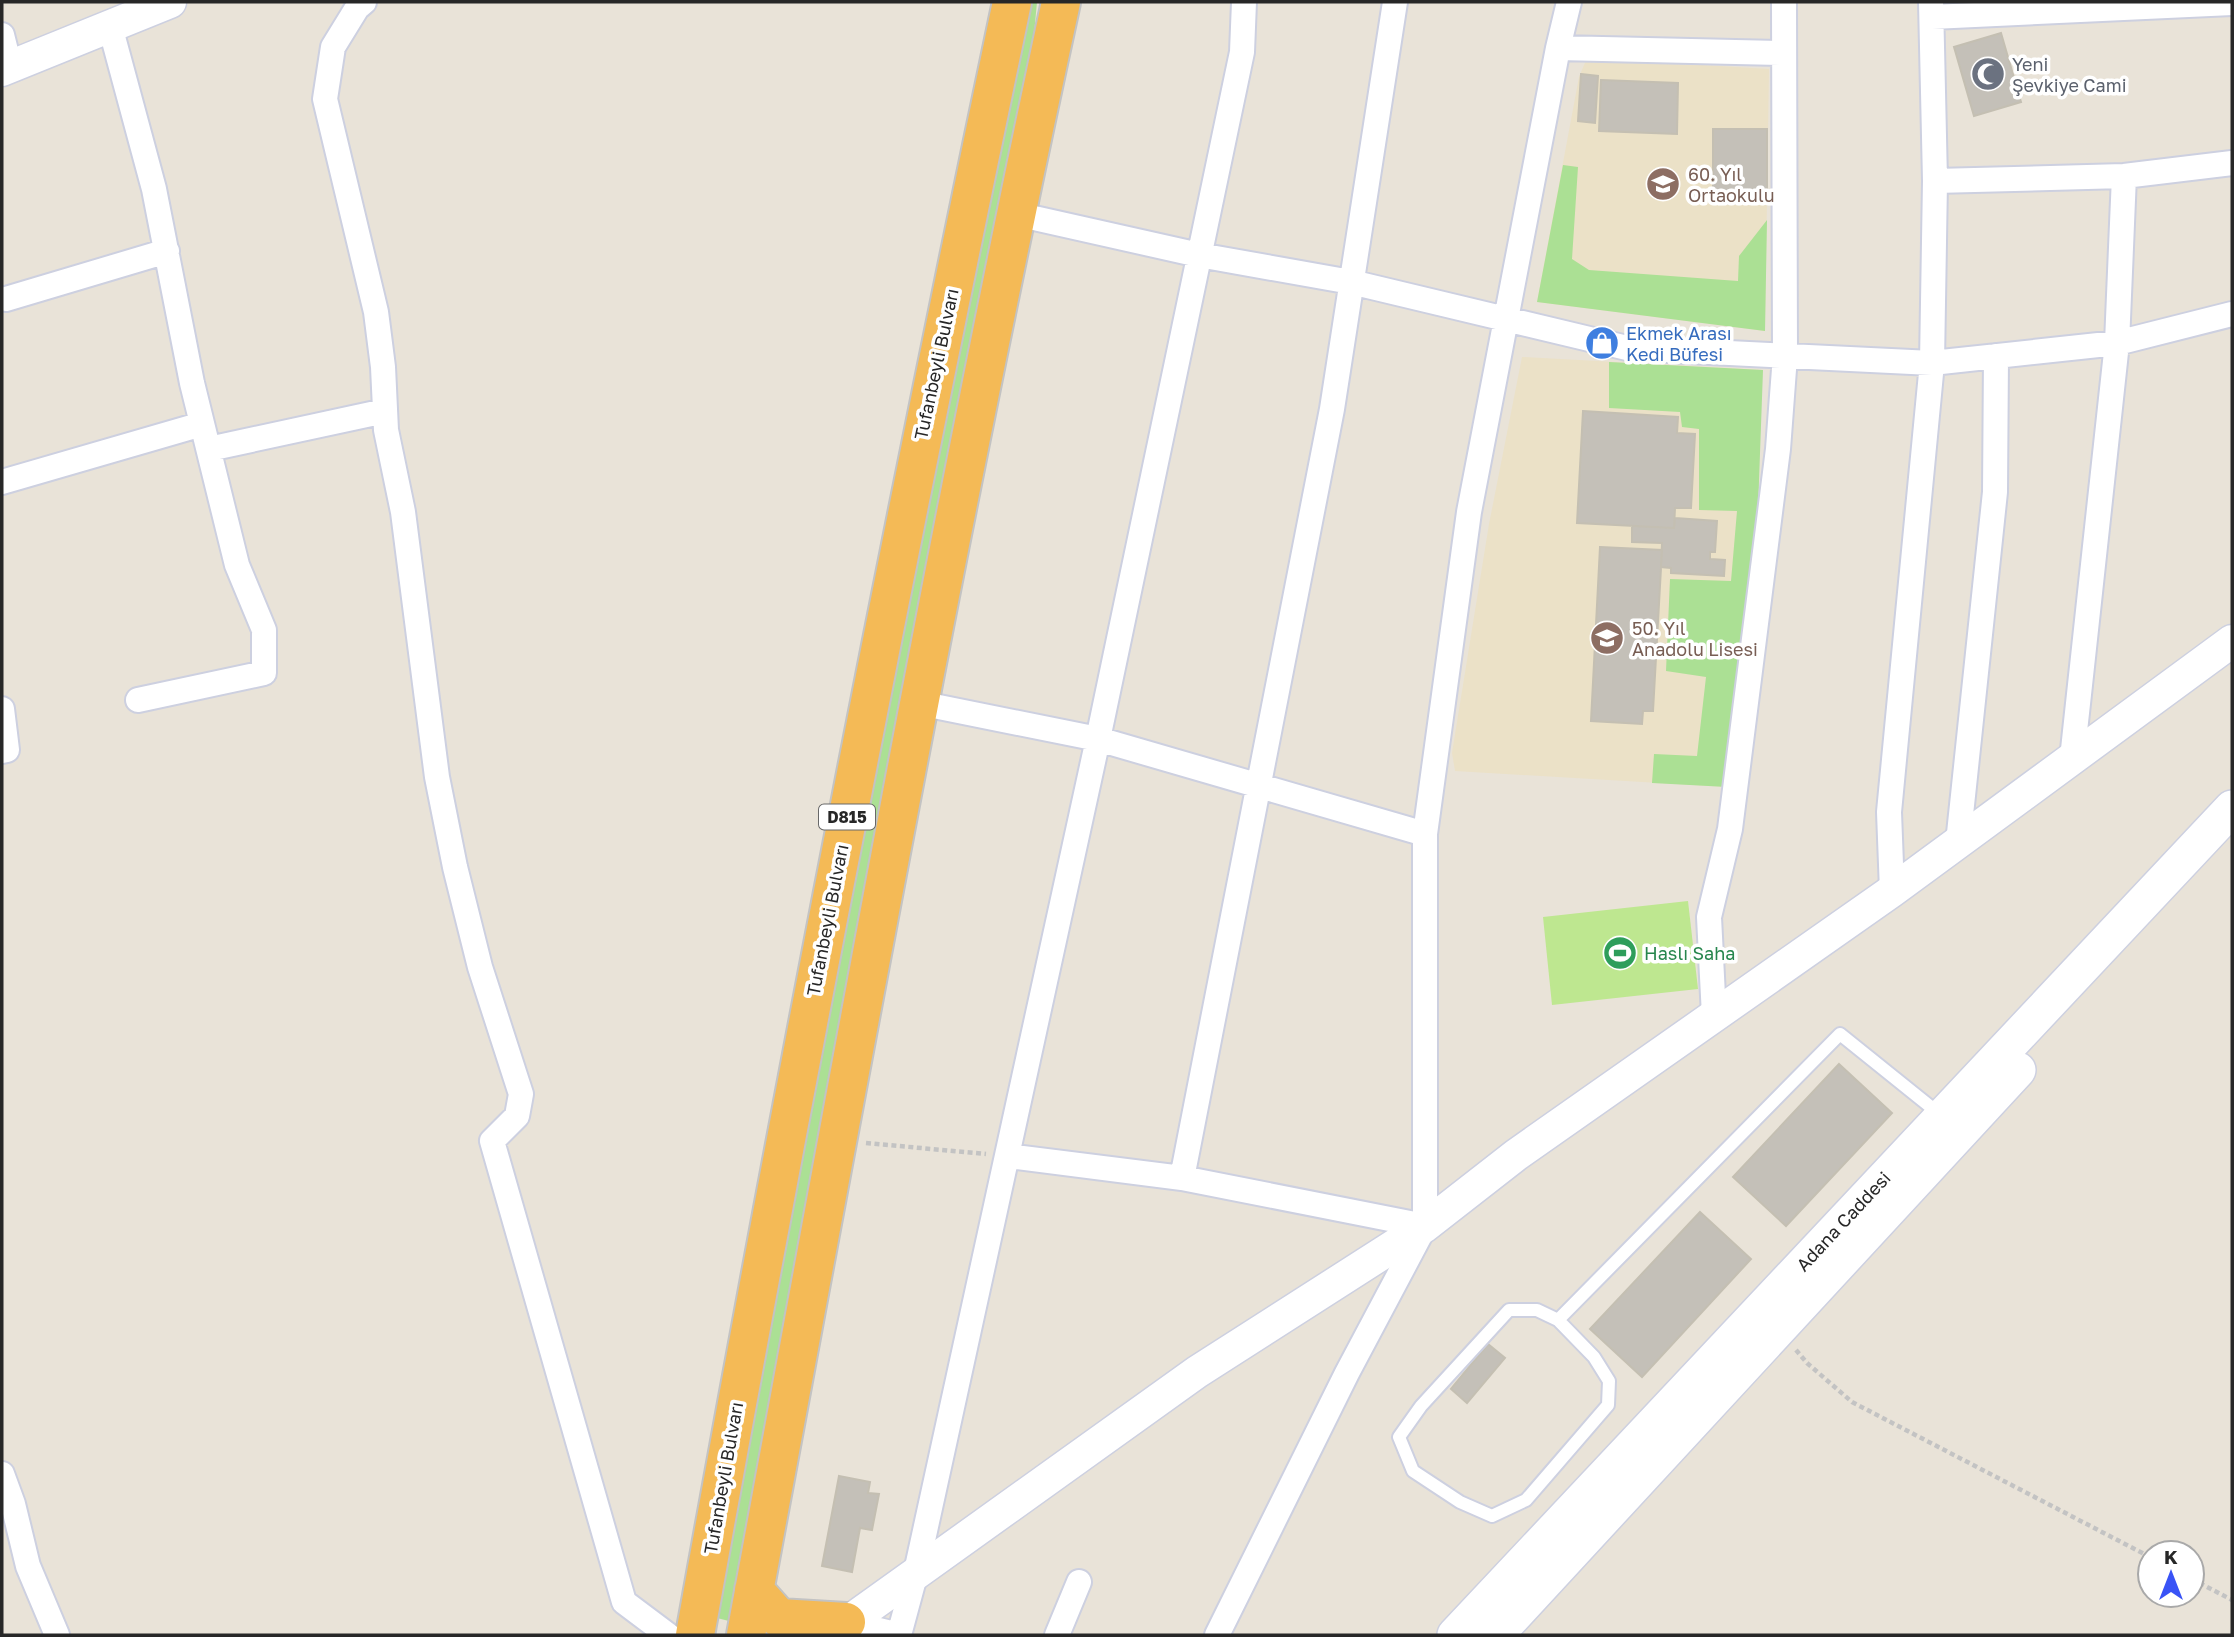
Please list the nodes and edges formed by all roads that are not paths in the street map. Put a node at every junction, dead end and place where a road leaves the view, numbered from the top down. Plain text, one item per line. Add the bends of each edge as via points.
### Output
1 (170, 2) edge
2 (364, 2) edge
3 (1012, 2) edge
4 (1062, 2) edge
5 (1244, 2) edge
6 (1395, 2) edge
7 (1569, 2) edge
8 (1784, 2) edge
9 (2232, 3) edge
10 (2064, 6) edge
11 (1931, 10) edge
12 (123, 15) edge
13 (2, 35) edge
14 (1558, 48) junction
15 (1784, 53) junction
16 (6, 69) edge
17 (2232, 163) edge
18 (2124, 176) junction
19 (1935, 181) junction
20 (1016, 214) junction
21 (167, 251) junction
22 (1199, 255) junction
23 (1351, 282) junction
24 (6, 299) dead end
25 (2232, 314) edge
26 (1506, 320) junction
27 (2118, 343) junction
28 (1785, 356) junction
29 (1996, 356) junction
30 (1931, 363) junction
31 (385, 411) junction
32 (202, 424) junction
33 (209, 449) junction
34 (2, 482) edge
35 (2232, 641) edge
36 (138, 700) dead end
37 (919, 703) junction
38 (2, 709) edge
39 (1098, 739) junction
40 (2, 751) edge
41 (2072, 759) junction
42 (1259, 784) junction
43 (2232, 808) edge
44 (1425, 834) junction
45 (2232, 839) edge
46 (1958, 843) junction
47 (1892, 891) junction
48 (1714, 1016) junction
49 (1942, 1116) junction
50 (1008, 1156) junction
51 (1182, 1178) junction
52 (1425, 1226) junction
53 (1558, 1320) junction
54 (2, 1474) edge
55 (916, 1572) junction
56 (1079, 1582) dead end
57 (754, 1590) junction
58 (838, 1629) edge
59 (57, 1635) edge
60 (668, 1635) edge
61 (695, 1635) edge
62 (746, 1635) edge
63 (803, 1635) edge
64 (899, 1635) edge
65 (1057, 1635) edge
66 (1217, 1635) edge
67 (1455, 1635) edge
68 (1496, 1635) edge

1 - 12 street
2 - 31 street via 333,47 325,99 376,312
3 - 61 highway, Tufanbeyli Bulvarı / D815 via 928,402 777,1178
4 - 20 highway, D815
5 - 22 street via 1242,52
6 - 23 street
7 - 14 street
8 - 15 street
9 - 10 street
10 - 11 street
11 - 19 street
12 - 16 street
12 - 21 street
13 - 16 street
14 - 15 street
14 - 26 street
15 - 28 street
17 - 18 street
18 - 19 street
18 - 27 street
19 - 30 street
20 - 22 street
20 - 37 highway, D815
21 - 24 street
21 - 32 street
22 - 23 street
22 - 39 street
23 - 26 street
23 - 42 street via 1332,409
25 - 27 street
26 - 28 street via 1628,348
26 - 44 street via 1469,512
27 - 29 street
27 - 41 street
28 - 30 street
28 - 48 street via 1778,449 1730,829 1709,917
29 - 30 street
29 - 46 street via 1995,492
30 - 47 street via 1889,812
31 - 33 street
31 - 60 street via 447,828 480,967 521,1094 517,1116 492,1141 624,1602
32 - 33 street
32 - 34 street
33 - 36 street via 237,565 264,630 264,673
35 - 41 street
37 - 39 street
37 - 57 highway, D815
38 - 40 street via 7,750
39 - 42 street
39 - 50 street
41 - 46 street
42 - 44 street
42 - 51 street
43 - 49 main road, Adana Caddesi
44 - 52 street
45 - 68 main road
46 - 47 street
47 - 48 street
48 - 52 street via 1516,1155
49 - 53 lane via 1840,1034
49 - 67 main road, Adana Caddesi
50 - 51 street
50 - 55 street
51 - 52 street
52 - 55 street via 1197,1372
52 - 66 street
53 - 53 lane via 1537,1310 1509,1310 1421,1406 1399,1437 1413,1471 1460,1502 1492,1516 1526,1500 1608,1405 1609,1381 1594,1357
54 - 59 street via 28,1566
55 - 58 street
55 - 64 street
56 - 65 street
57 - 58 highway via 779,1618
57 - 62 highway, D815
58 - 63 street
58 - 64 street

